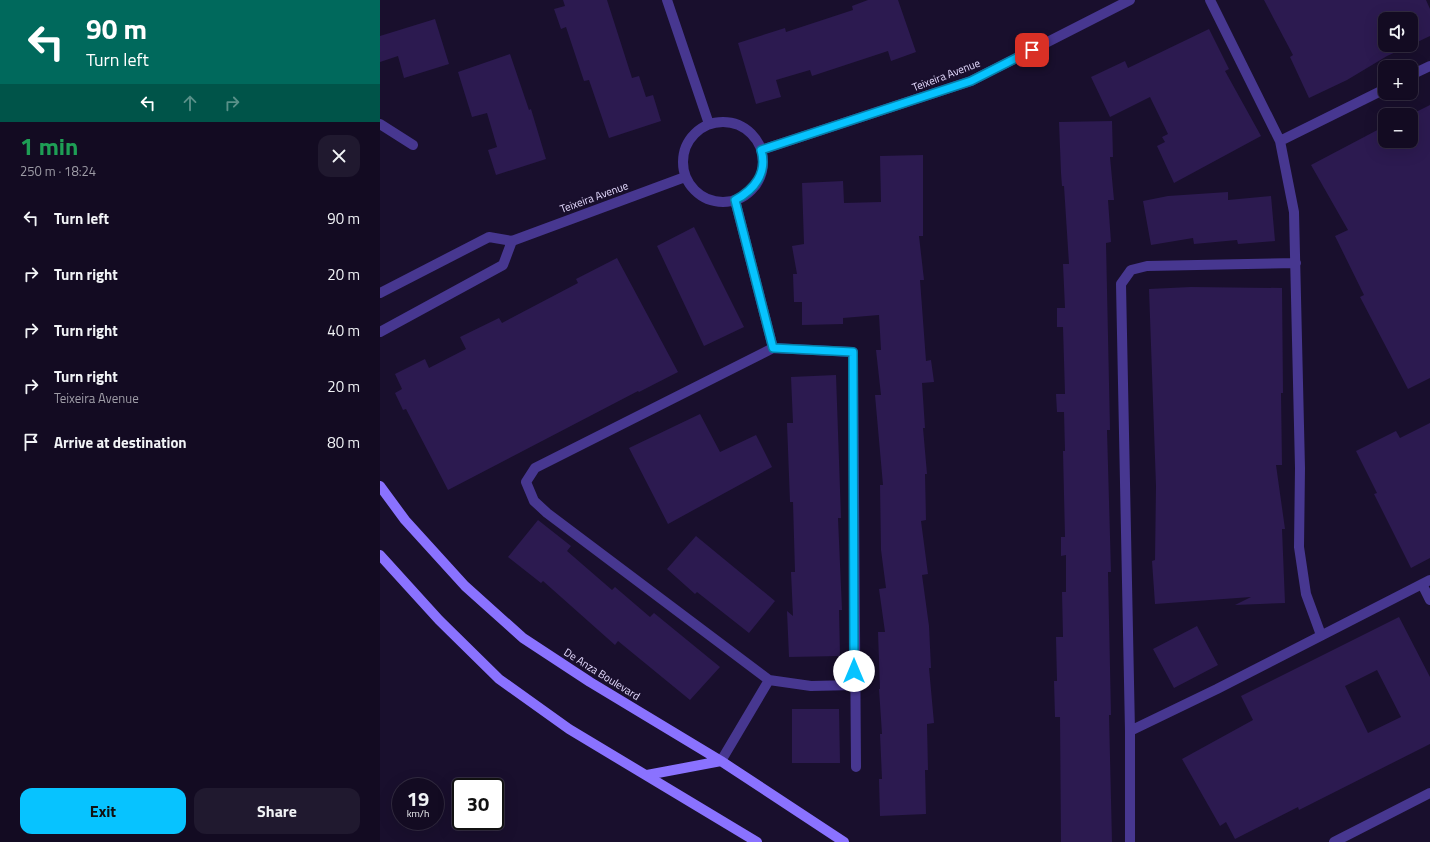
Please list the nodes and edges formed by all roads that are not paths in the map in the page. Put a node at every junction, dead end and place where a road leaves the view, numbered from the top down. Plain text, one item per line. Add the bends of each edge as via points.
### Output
1 (667, 0) edge
2 (1130, 0) edge
3 (1210, 0) edge
4 (1430, 66) edge
5 (1418, 72) edge
6 (1378, 92) edge
7 (380, 124) edge
8 (709, 124) junction
9 (1280, 141) junction
10 (413, 145) dead end
11 (761, 150) junction
12 (685, 177) junction
13 (735, 200) junction
14 (512, 241) junction
15 (1296, 263) junction
16 (380, 293) edge
17 (380, 332) edge
18 (773, 348) junction
19 (380, 486) edge
20 (380, 555) edge
21 (1426, 582) edge
22 (1430, 600) edge
23 (1321, 635) junction
24 (769, 680) junction
25 (854, 685) junction
26 (1130, 731) junction
27 (721, 760) junction
28 (856, 768) dead end
29 (647, 775) junction
30 (1430, 793) edge
31 (757, 842) edge
32 (844, 842) edge
33 (1130, 842) edge
34 (1334, 842) edge

1 - 8 street
2 - 11 street, Teixeira Avenue via 971,81
3 - 9 street
4 - 5 street
6 - 9 street
7 - 10 street
8 - 11 street via 715,121 728,121 741,125 752,132
8 - 12 street via 693,134 686,144 682,157
9 - 15 street via 1294,212
11 - 13 street via 762,171 757,184 748,194
12 - 13 street via 696,193 708,200
12 - 14 street, Teixeira Avenue
13 - 18 street
14 - 16 street via 489,237
14 - 17 street via 503,265
15 - 23 street via 1299,548 1306,594
15 - 26 street via 1147,266 1131,270 1121,284
18 - 24 street via 535,468 526,482 534,501 547,513
18 - 25 street via 853,352
19 - 27 street, De Anza Boulevard via 405,520 465,586 523,638 590,682
20 - 29 street via 439,620 499,679 569,730
21 - 22 street
21 - 23 street
23 - 26 street
24 - 25 street via 811,686
24 - 27 street
25 - 28 street
26 - 33 street
27 - 29 street
27 - 32 street, De Anza Boulevard
29 - 31 street
30 - 34 street

